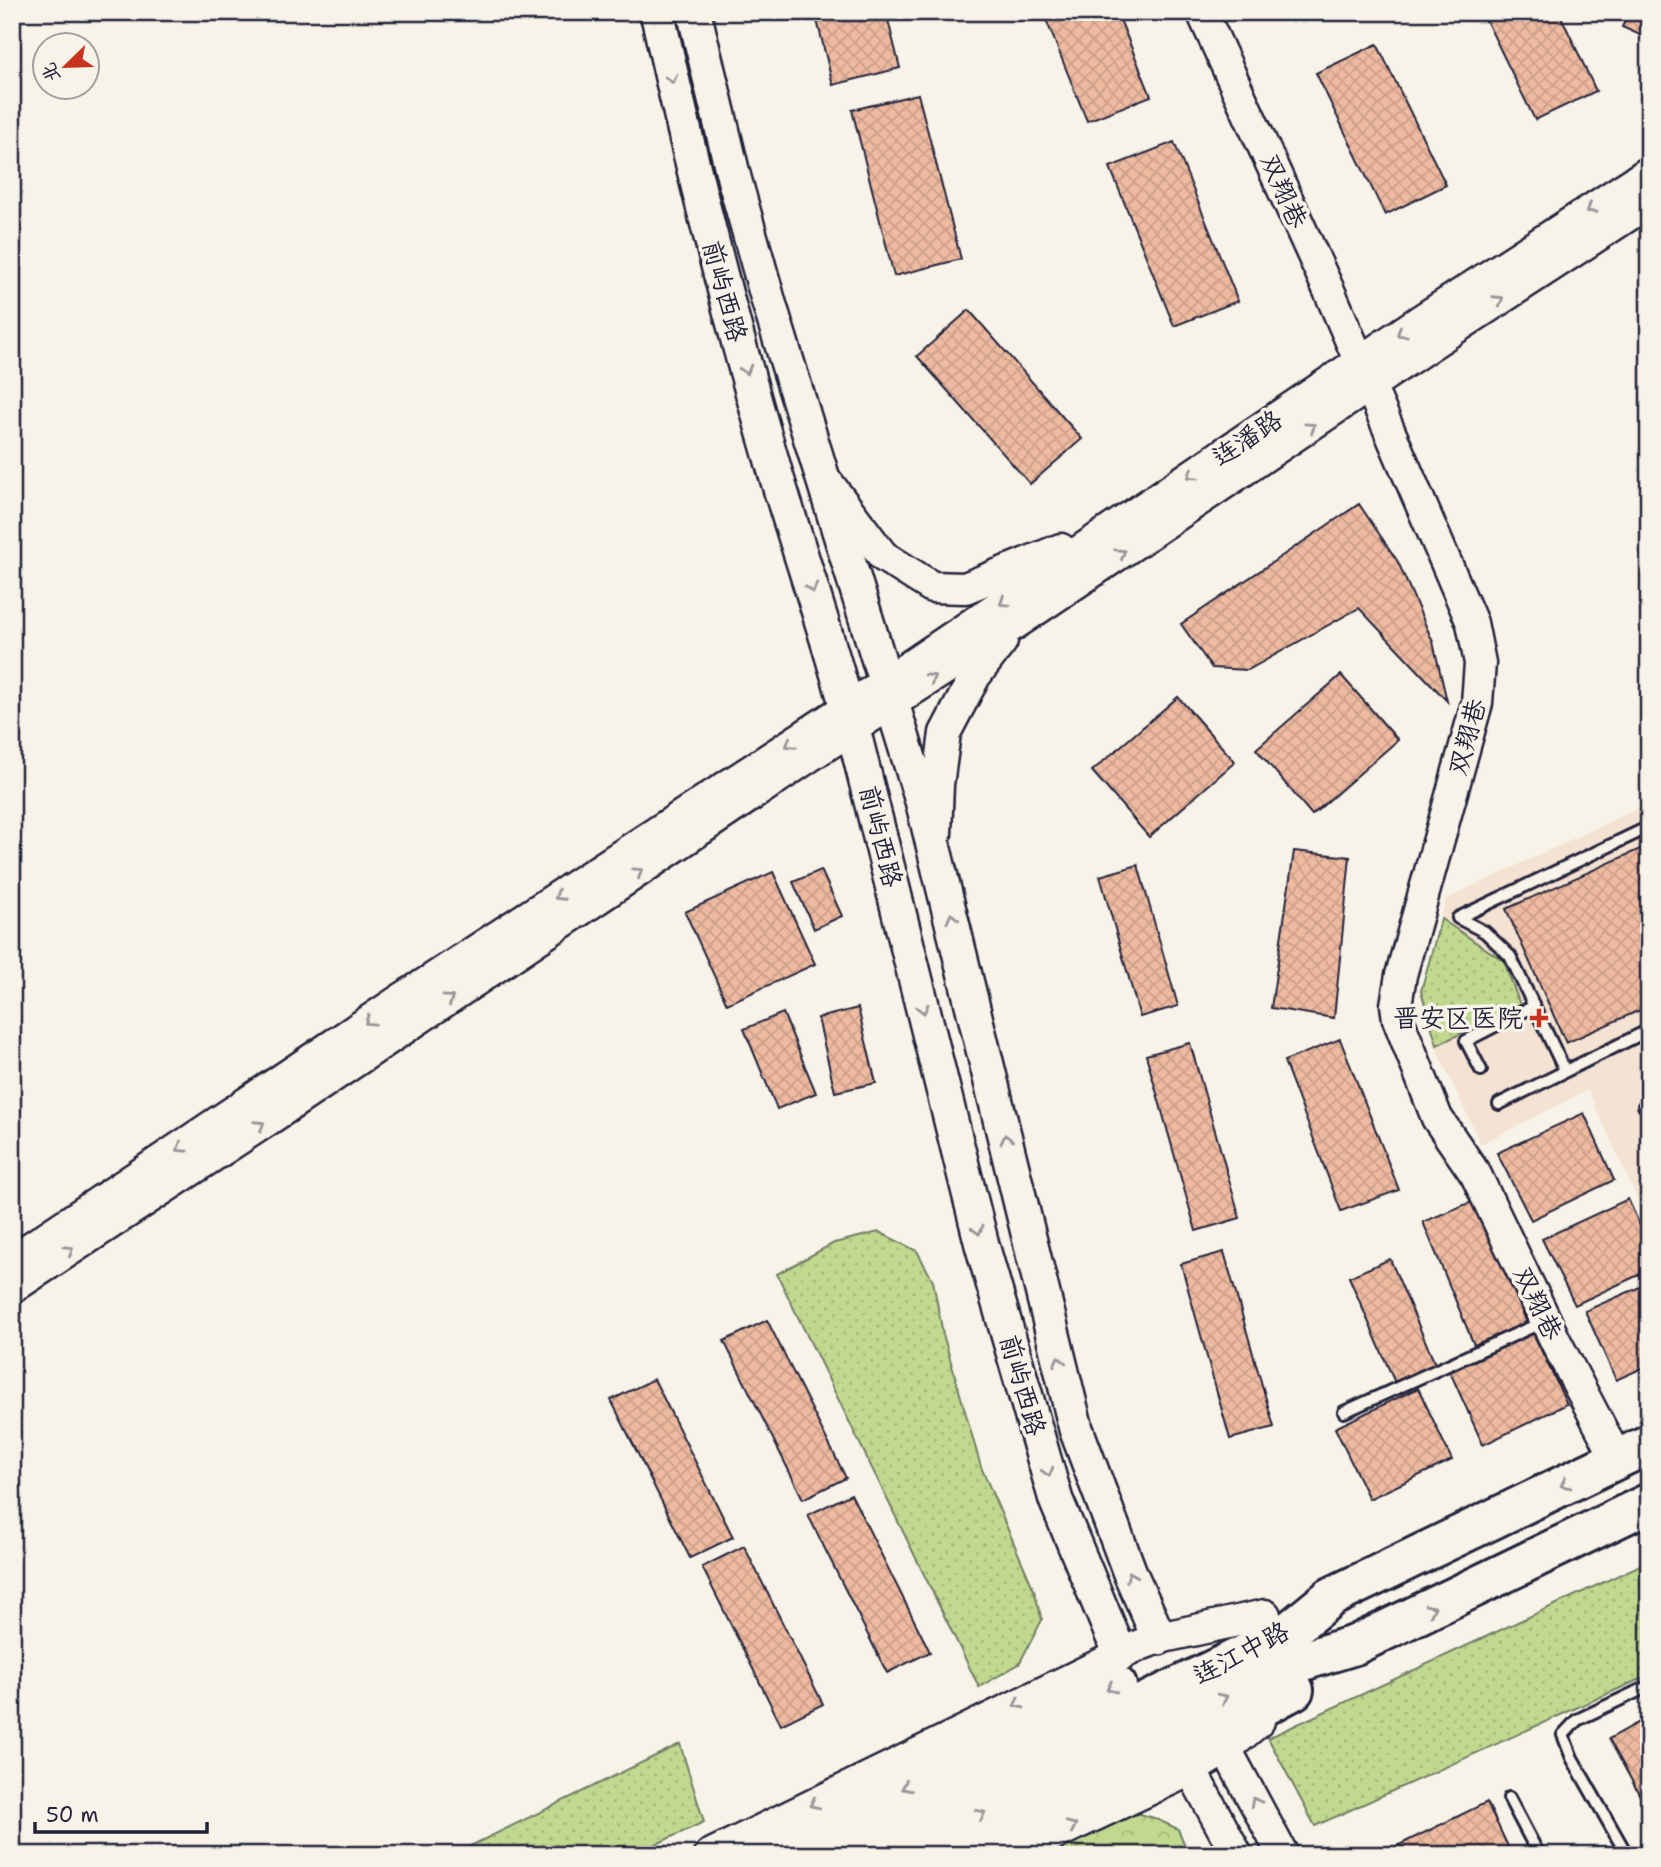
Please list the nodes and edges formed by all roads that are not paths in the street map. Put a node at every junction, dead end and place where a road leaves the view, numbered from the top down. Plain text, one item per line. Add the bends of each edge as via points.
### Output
1 (657, 12) edge
2 (694, 12) edge
3 (1202, 12) edge
4 (1649, 172) edge
5 (1649, 202) edge
6 (1365, 374) junction
7 (822, 475) junction
8 (1116, 526) junction
9 (1015, 624) junction
10 (889, 693) junction
11 (850, 718) junction
12 (1649, 827) edge
13 (935, 848) junction
14 (1534, 1006) junction
15 (1649, 1030) edge
16 (1481, 1070) dead end
17 (1565, 1071) junction
18 (1500, 1104) dead end
19 (12, 1260) edge
20 (12, 1288) edge
21 (1546, 1321) junction
22 (1344, 1412) dead end
23 (1633, 1452) edge
24 (1649, 1503) edge
25 (1331, 1597) junction
26 (1265, 1615) junction
27 (1159, 1638) junction
28 (1355, 1645) junction
29 (1120, 1654) junction
30 (1649, 1686) edge
31 (1155, 1714) junction
32 (1220, 1741) junction
33 (1191, 1770) junction
34 (1509, 1798) dead end
35 (710, 1855) edge
36 (766, 1855) edge
37 (829, 1855) edge
38 (898, 1855) edge
39 (961, 1855) edge
40 (1011, 1855) edge
41 (1237, 1855) edge
42 (1283, 1855) edge
43 (1539, 1855) edge
44 (1627, 1855) edge

1 -> 11 main road, 前屿西路 via 733,321
2 - 7 main road, 前屿西路 via 734,178
3 - 6 main road, 双翔巷
4 -> 6 main road, 连潘路
6 -> 5 main road, 连潘路
6 -> 8 main road, 连潘路
9 -> 6 main road, 连潘路
6 - 21 main road, 双翔巷 via 1463,598 1476,637 1481,674 1473,721 1401,975 1398,1020 1437,1118 1476,1175
7 - 8 main road via 884,556 932,587 965,587
7 - 10 main road, 前屿西路
8 -> 10 main road, 连潘路
10 -> 9 main road, 连潘路
9 - 13 main road via 975,676 945,733
10 - 11 main road, 连潘路
10 - 13 main road, 前屿西路
11 -> 19 main road
20 -> 11 main road via 290,1105
11 -> 29 main road, 前屿西路 via 993,1285 1056,1500
12 - 14 lane via 1458,918 1485,932 1510,956
27 -> 13 main road, 前屿西路 via 1129,1573 1076,1429
14 - 16 lane via 1466,1041
14 - 17 lane
15 - 17 lane
17 - 18 lane
21 - 22 lane
21 - 23 main road, 双翔巷
23 -> 25 highway, 连江中路
28 -> 24 highway, 连江中路
25 - 26 highway
25 - 31 highway, 连江中路 via 1283,1636
26 - 27 main road
26 -> 36 highway
27 - 29 main road
31 -> 28 highway, 连江中路
28 - 32 highway
29 -> 35 main road
30 - 44 lane via 1577,1720 1563,1735
31 - 37 highway, 连江中路
38 -> 31 highway, 连江中路
32 - 33 main road
32 - 39 highway
42 -> 32 main road
40 -> 33 main road
33 - 41 main road
34 - 43 lane

